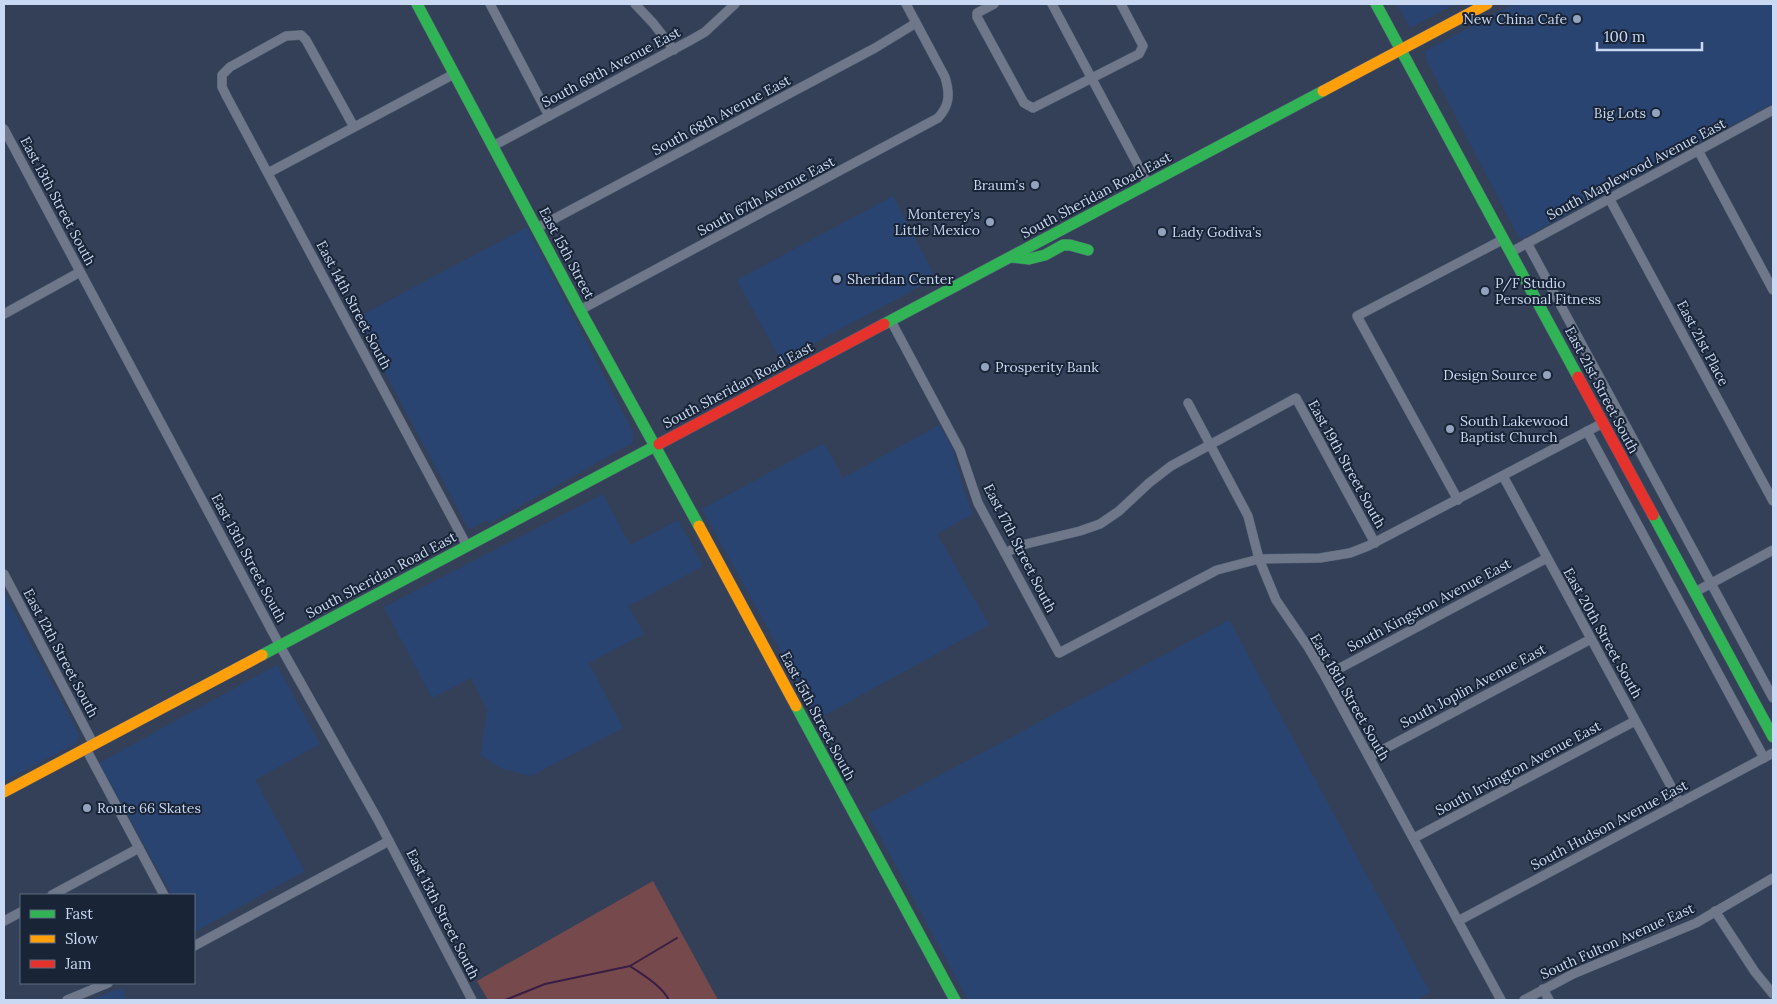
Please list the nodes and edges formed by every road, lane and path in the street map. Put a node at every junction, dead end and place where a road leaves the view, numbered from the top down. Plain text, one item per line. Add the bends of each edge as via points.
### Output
1 (417, 4) edge
2 (490, 4) edge
3 (635, 4) edge
4 (735, 4) edge
5 (906, 4) edge
6 (994, 4) edge
7 (1052, 4) edge
8 (1121, 4) edge
9 (1376, 4) edge
10 (1487, 4) edge
11 (916, 23) junction
12 (674, 50) junction
13 (1401, 50) junction
14 (454, 74) junction
15 (1092, 78) junction
16 (1773, 110) edge
17 (549, 116) junction
18 (4, 128) edge
19 (354, 128) junction
20 (493, 146) junction
21 (1698, 150) junction
22 (268, 173) junction
23 (1148, 184) junction
24 (1609, 198) junction
25 (537, 228) junction
26 (1504, 239) junction
27 (1527, 244) junction
28 (1088, 250) dead end
29 (1511, 252) junction
30 (1011, 257) junction
31 (80, 272) junction
32 (1773, 290) edge
33 (580, 310) junction
34 (4, 314) edge
35 (891, 321) junction
36 (1188, 403) dead end
37 (1603, 423) junction
38 (1587, 431) junction
39 (1210, 444) junction
40 (655, 446) junction
41 (1503, 476) junction
42 (1458, 500) junction
43 (1773, 501) edge
44 (1375, 543) junction
45 (467, 546) junction
46 (1773, 550) edge
47 (1005, 553) junction
48 (1547, 558) junction
49 (1259, 559) junction
50 (4, 574) edge
51 (1711, 584) junction
52 (1695, 592) junction
53 (1591, 639) junction
54 (280, 646) junction
55 (1325, 676) junction
56 (1773, 698) edge
57 (1635, 721) junction
58 (1773, 737) edge
59 (90, 747) junction
60 (1773, 753) edge
61 (1369, 757) junction
62 (1764, 758) junction
63 (4, 792) edge
64 (1680, 803) junction
65 (1414, 838) junction
66 (390, 842) junction
67 (139, 848) junction
68 (1773, 878) edge
69 (54, 894) edge
70 (163, 894) edge
71 (1715, 911) junction
72 (20, 913) edge
73 (4, 921) edge
74 (1458, 921) junction
75 (195, 945) edge
76 (106, 984) edge
77 (1543, 989) junction
78 (1773, 994) edge
79 (67, 1000) edge
80 (472, 1000) edge
81 (955, 1000) edge
82 (1501, 1000) edge
83 (1524, 1000) edge
84 (1550, 1000) edge

1 - 14 main road
2 - 17 street
3 - 12 street
4 - 12 street, South 69th Avenue East via 705,32
5 - 11 street
6 - 15 street via 980,11 977,18 1028,107 1033,108
7 - 15 street
8 - 15 street via 1143,46 1142,50
9 - 13 main road, East 21st Street South
10 - 13 main road, South Sheridan Road East
11 - 25 street, South 68th Avenue East
11 - 33 street, South 67th Avenue East via 949,92 946,108 934,121
12 - 17 street, South 69th Avenue East
13 - 23 main road, South Sheridan Road East
13 - 26 main road, East 21st Street South
14 - 19 street
14 - 20 main road, East 15th Street
15 - 23 street
16 - 21 street, South Maplewood Avenue East
17 - 20 street, South 69th Avenue East
18 - 31 street, East 13th Street South
19 - 22 street
19 - 22 street, East 14th Street South via 306,40 301,35 286,36 230,67 222,75 222,87
20 - 25 main road, East 15th Street
21 - 24 street, South Maplewood Avenue East
21 - 32 street
22 - 45 street, East 14th Street South
23 - 30 main road, South Sheridan Road East
24 - 27 street, South Maplewood Avenue East
24 - 43 street, East 21st Place
25 - 33 main road, East 15th Street
26 - 29 main road, East 21st Street South
26 - 42 street via 1357,316
27 - 29 street, South Maplewood Avenue East
27 - 51 street, East 21st Street South
28 - 30 main road via 1070,245 1029,260
29 - 37 main road, East 21st Street South
30 - 35 main road, South Sheridan Road East
31 - 34 street
31 - 54 street, East 13th Street South
33 - 40 main road, East 15th Street
35 - 40 main road, South Sheridan Road East
35 - 47 street, East 17th Street South via 960,450 978,503
36 - 39 street, East 18th Street South
37 - 38 street
37 - 52 main road, East 21st Street South
38 - 41 street
38 - 62 street
39 - 44 street, East 19th Street South via 1296,398
39 - 47 street via 1165,470 1108,519 1080,531 1035,541
39 - 49 street, East 18th Street South via 1248,516
40 - 45 main road, South Sheridan Road East
40 - 81 main road, East 15th Street South
41 - 42 street
41 - 48 street, East 20th Street South
42 - 44 street
44 - 49 street via 1350,553 1320,558
45 - 54 main road, South Sheridan Road East
46 - 51 street
47 - 49 street, East 17th Street South via 1059,653 1202,577
48 - 53 street, East 20th Street South
48 - 55 street, South Kingston Avenue East
49 - 55 street, East 18th Street South via 1276,600
50 - 59 street, East 12th Street South
51 - 52 street
51 - 56 street, East 21st Street South
52 - 58 main road, East 21st Street South
53 - 57 street, East 20th Street South
53 - 61 street, South Joplin Avenue East
54 - 59 main road, South Sheridan Road East
54 - 66 street, East 13th Street South
55 - 61 street, East 18th Street South
57 - 64 street, East 20th Street South
57 - 65 street, South Irvington Avenue East
59 - 63 main road, South Sheridan Road East
59 - 67 street, East 12th Street South
60 - 62 street, South Hudson Avenue East
61 - 65 street, East 18th Street South
62 - 64 street, South Hudson Avenue East
64 - 74 street, South Hudson Avenue East
65 - 74 street, East 18th Street South
66 - 75 street
66 - 80 street, East 13th Street South
67 - 69 street
67 - 70 street, East 12th Street South
68 - 71 street, South Fulton Avenue East
71 - 77 street, South Fulton Avenue East via 1673,933
71 - 78 street
72 - 73 street
74 - 82 street, East 18th Street South
76 - 79 street
77 - 83 street, South Fulton Avenue East
77 - 84 street

